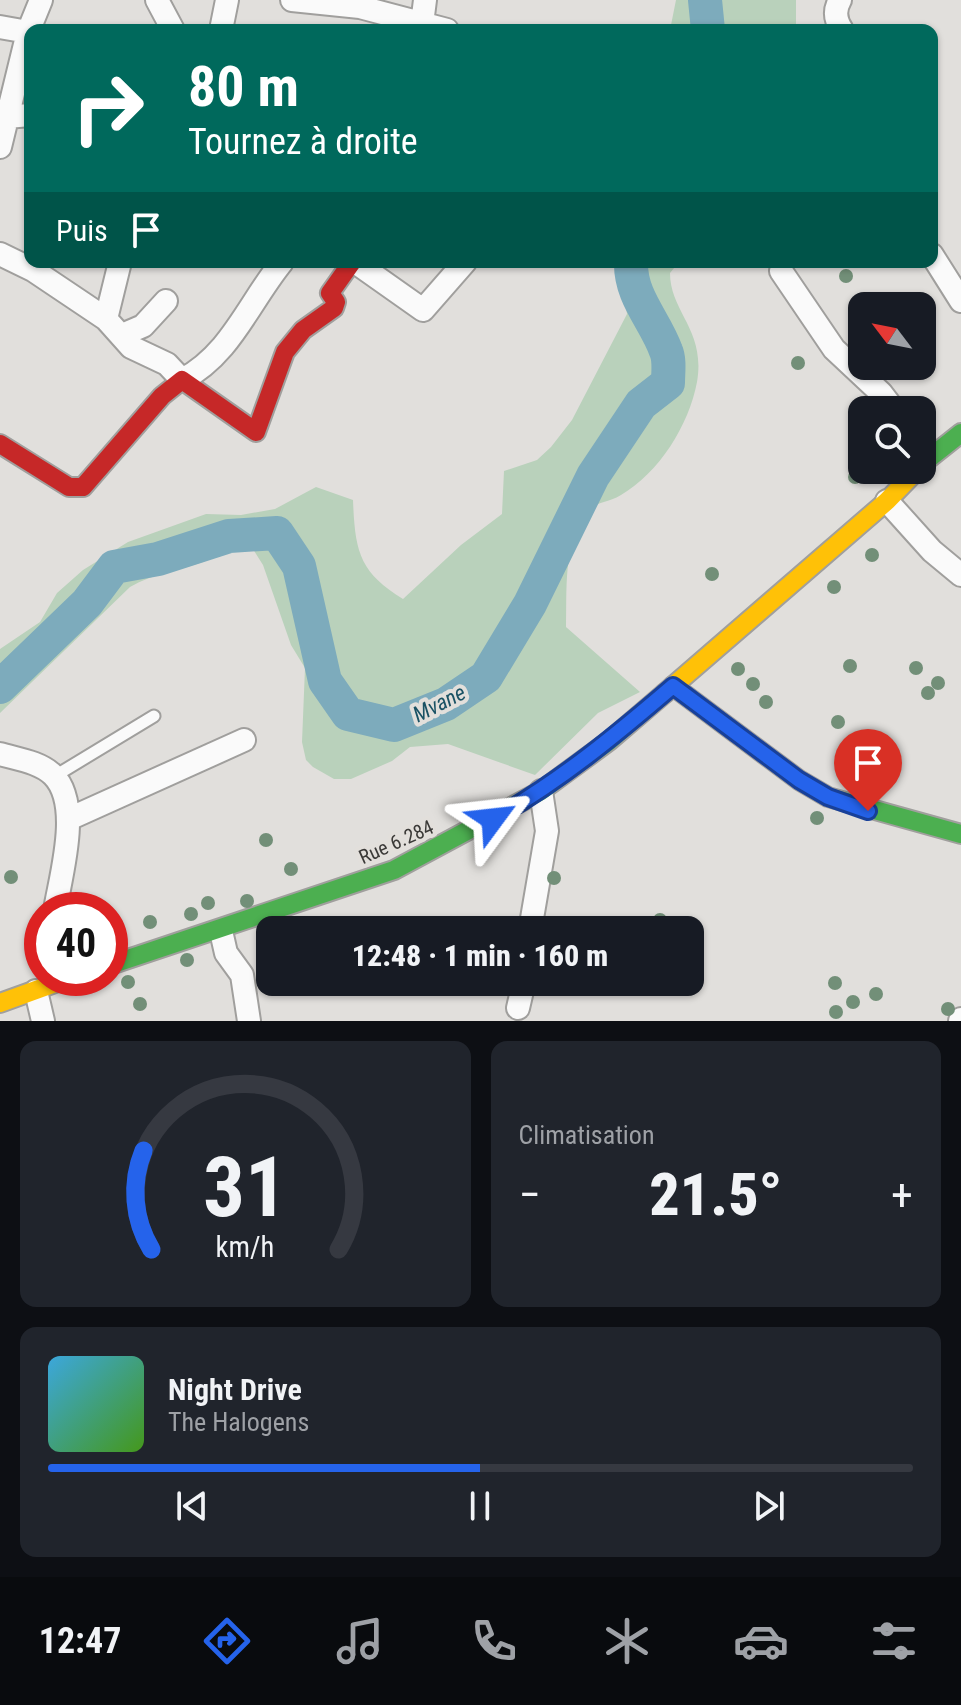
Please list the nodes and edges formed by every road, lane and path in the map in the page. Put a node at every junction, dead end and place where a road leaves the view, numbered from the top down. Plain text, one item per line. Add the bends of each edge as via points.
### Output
1 (41, 0) edge
2 (157, 0) edge
3 (227, 0) edge
4 (292, 0) edge
5 (425, 0) edge
6 (840, 0) edge
7 (31, 24) edge
8 (170, 24) edge
9 (222, 24) edge
10 (422, 24) joint
11 (838, 24) edge
12 (0, 27) edge
13 (24, 31) edge
14 (24, 43) edge
15 (9, 85) edge
16 (19, 116) edge
17 (0, 147) edge
18 (0, 254) edge
19 (938, 265) edge
20 (24, 266) edge
21 (29, 268) edge
22 (119, 268) edge
23 (278, 268) edge
24 (348, 268) edge
25 (460, 268) edge
26 (384, 270) edge
27 (781, 271) dead end
28 (166, 301) dead end
29 (961, 301) edge
30 (143, 326) junction
31 (114, 327) junction
32 (148, 354) junction
33 (182, 380) junction
34 (883, 396) edge
35 (961, 433) edge
36 (0, 444) edge
37 (936, 447) edge
38 (903, 484) edge
39 (887, 501) junction
40 (961, 575) edge
41 (673, 686) junction
42 (154, 716) dead end
43 (244, 740) dead end
44 (0, 754) edge
45 (55, 776) junction
46 (541, 791) junction
47 (71, 818) junction
48 (961, 834) edge
49 (58, 892) edge
50 (532, 916) edge
51 (221, 931) junction
52 (128, 959) edge
53 (24, 995) edge
54 (37, 996) edge
55 (521, 996) edge
56 (0, 1003) edge
57 (518, 1008) dead end
58 (43, 1021) edge
59 (249, 1021) edge

1 - 7 street
2 - 8 street
3 - 9 street
4 - 10 street via 360,7
5 - 10 street
6 - 11 street via 835,7
12 - 13 street
14 - 15 street
15 - 16 street
16 - 17 street
18 - 20 street
19 - 29 street
21 - 31 street
22 - 31 street
23 - 33 street via 220,354
24 - 33 street via 333,287 334,308 301,332 269,383 256,432
25 - 26 street via 423,310
27 - 34 street via 834,349
28 - 30 street
30 - 31 street
30 - 32 street
31 - 32 street via 131,347
32 - 33 street
33 - 36 street via 83,487 69,487
35 - 37 street
38 - 39 street, Rue 6.284
39 - 40 street
39 - 41 street, Rue 6.284
41 - 46 street, Rue 6.284
41 - 48 street via 828,797
42 - 45 lane
43 - 47 street
44 - 45 street
45 - 47 street
46 - 50 street via 547,831
46 - 51 street, Rue 6.284 via 394,870
47 - 49 street
51 - 52 street, Rue 6.284
51 - 59 street via 226,953 242,975
53 - 56 street
54 - 58 street
55 - 57 street

